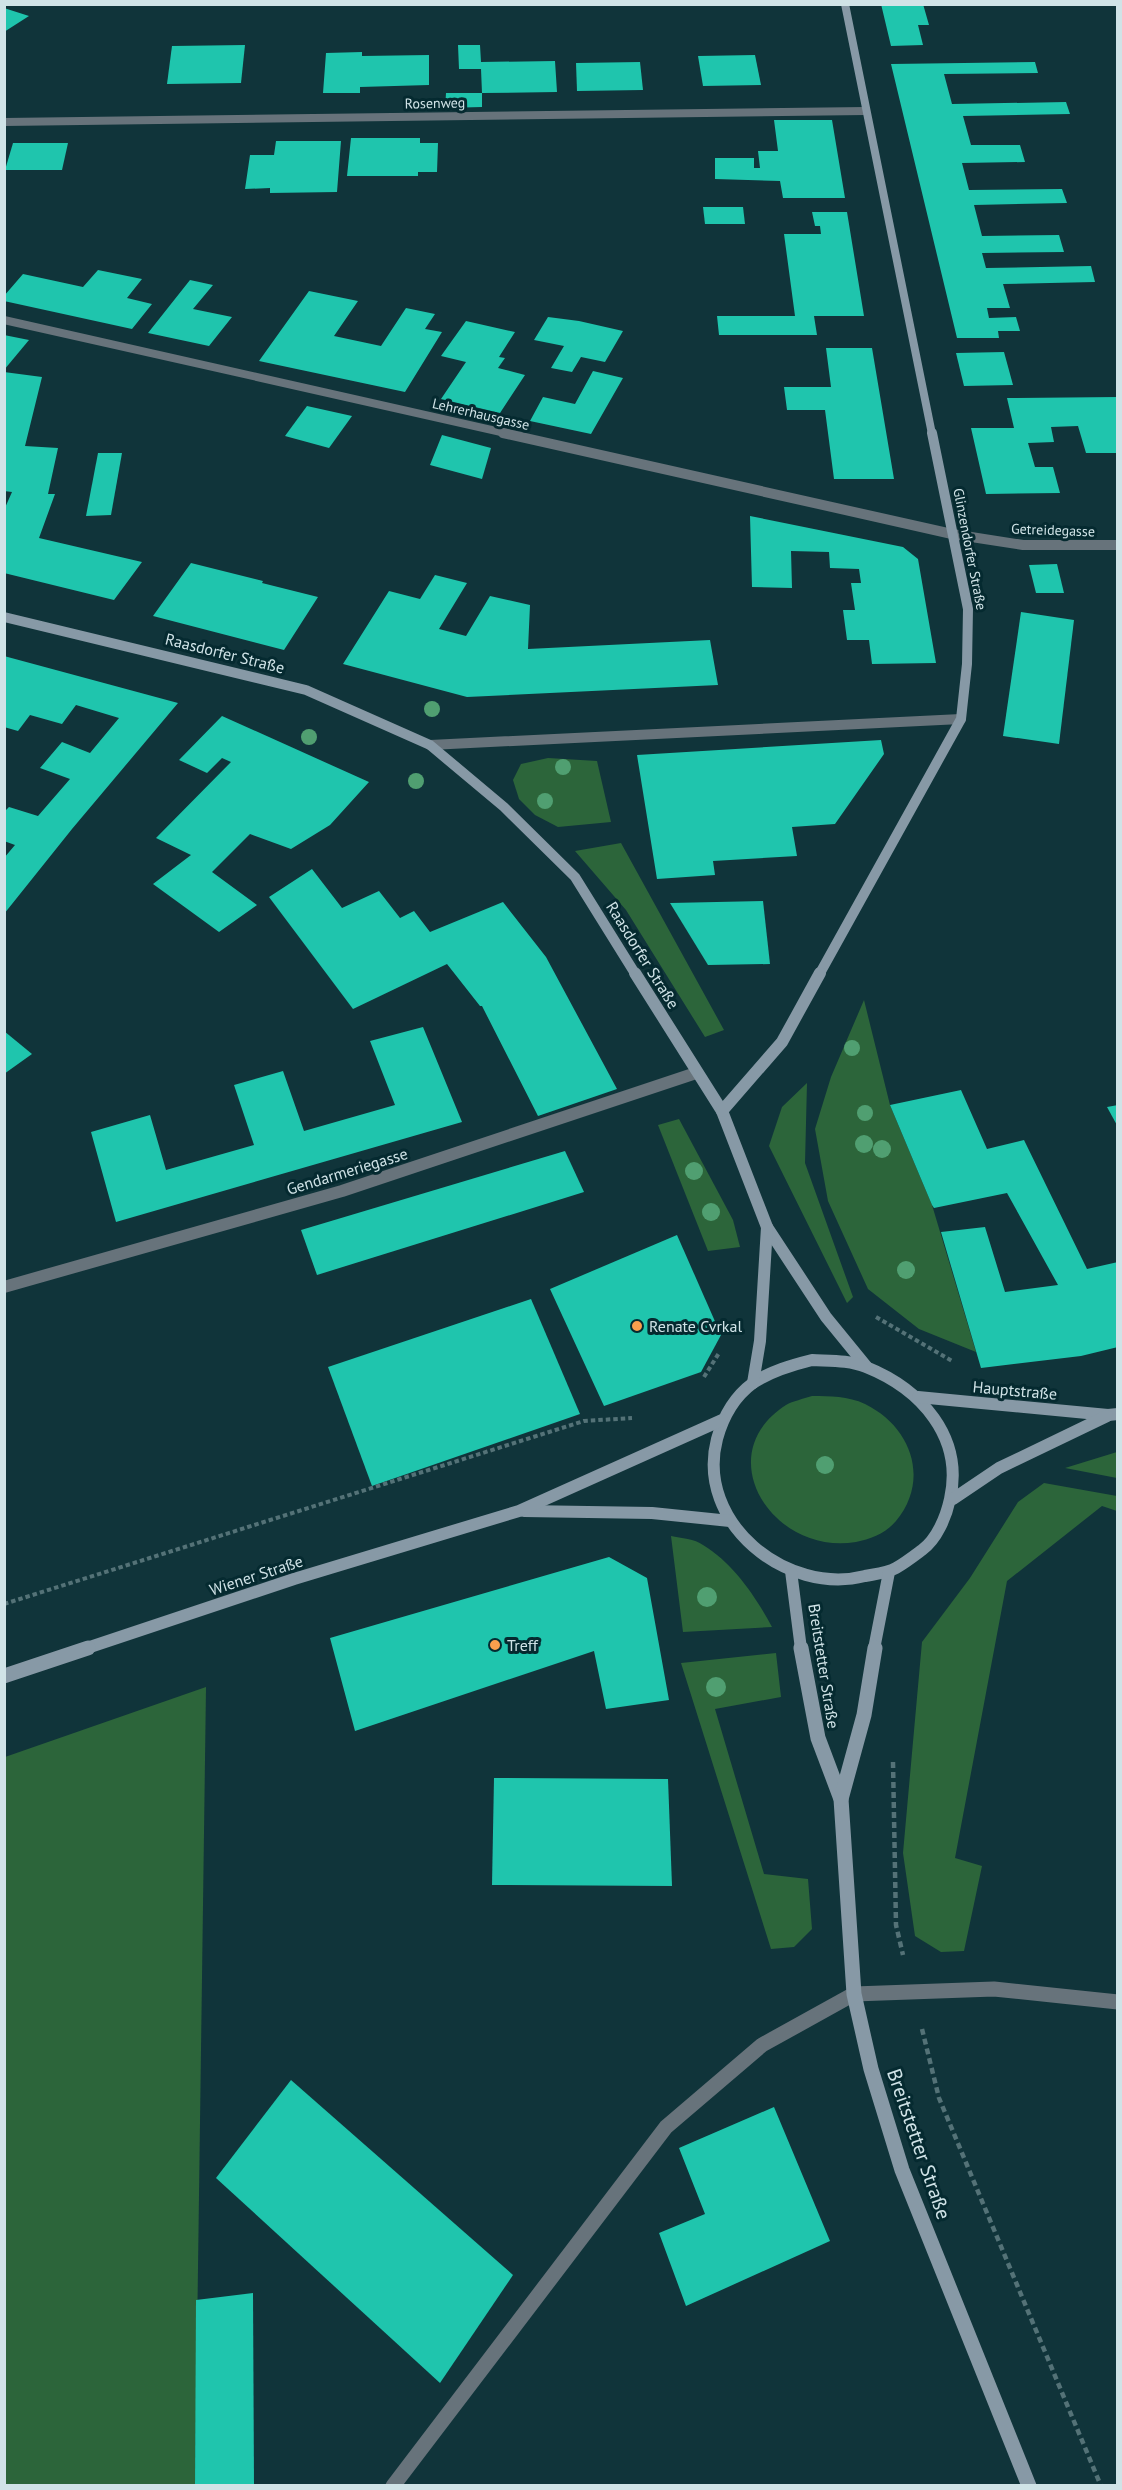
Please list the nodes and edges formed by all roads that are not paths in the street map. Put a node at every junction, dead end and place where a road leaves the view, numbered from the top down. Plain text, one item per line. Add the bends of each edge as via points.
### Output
1 (845, 4) edge
2 (866, 111) junction
3 (4, 122) edge
4 (4, 320) edge
5 (952, 534) junction
6 (1118, 545) edge
7 (4, 617) edge
8 (961, 719) junction
9 (429, 745) junction
10 (696, 1073) junction
11 (722, 1112) junction
12 (767, 1227) junction
13 (4, 1287) edge
14 (866, 1366) junction
15 (753, 1383) junction
16 (918, 1397) junction
17 (1113, 1415) edge
18 (722, 1420) junction
19 (953, 1499) junction
20 (519, 1511) junction
21 (730, 1521) junction
22 (791, 1571) junction
23 (889, 1572) junction
24 (4, 1676) edge
25 (841, 1799) junction
26 (854, 1994) junction
27 (1118, 2002) edge
28 (393, 2486) edge
29 (1029, 2486) edge

1 - 2 main road, Glinzendorfer Straße
2 - 3 street, Rosenweg
2 - 5 main road, Glinzendorfer Straße
4 - 5 street, Lehrerhausgasse
5 - 6 street, Getreidegasse via 1023,545
5 - 8 main road, Glinzendorfer Straße via 968,609 969,650
7 - 9 main road, Raasdorfer Straße via 306,690
8 - 9 street, Raasdorfer Straße
8 - 11 main road, Glinzendorfer Straße via 782,1042
9 - 10 main road, Raasdorfer Straße via 504,807 575,878
10 - 11 main road, Raasdorfer Straße
10 - 13 street, Gendarmeriegasse via 342,1191
11 - 12 main road, Raasdorfer Straße
12 - 14 main road, Raasdorfer Straße via 826,1317
12 - 15 main road, Raasdorfer Straße via 760,1341
14 - 15 main road via 812,1360 771,1372
14 - 16 main road
15 - 18 main road via 735,1399
16 - 17 main road, Hauptstraße
16 - 19 main road via 936,1418 948,1442 955,1470
17 - 19 main road, Hauptstraße via 999,1468
18 - 20 main road, Wiener Straße
18 - 21 main road via 714,1446 713,1474
19 - 23 main road via 945,1522 931,1543 913,1560
20 - 21 main road, Wiener Straße via 652,1513
20 - 24 main road, Wiener Straße via 294,1579
21 - 22 main road via 746,1541
22 - 23 main road via 840,1581
22 - 25 main road, Breitstetter Straße via 818,1738
23 - 25 main road, Breitstetter Straße via 864,1715
25 - 26 main road, Breitstetter Straße
26 - 27 street via 994,1989
26 - 28 street via 762,2045 666,2127
26 - 29 main road, Breitstetter Straße via 870,2069 902,2170

